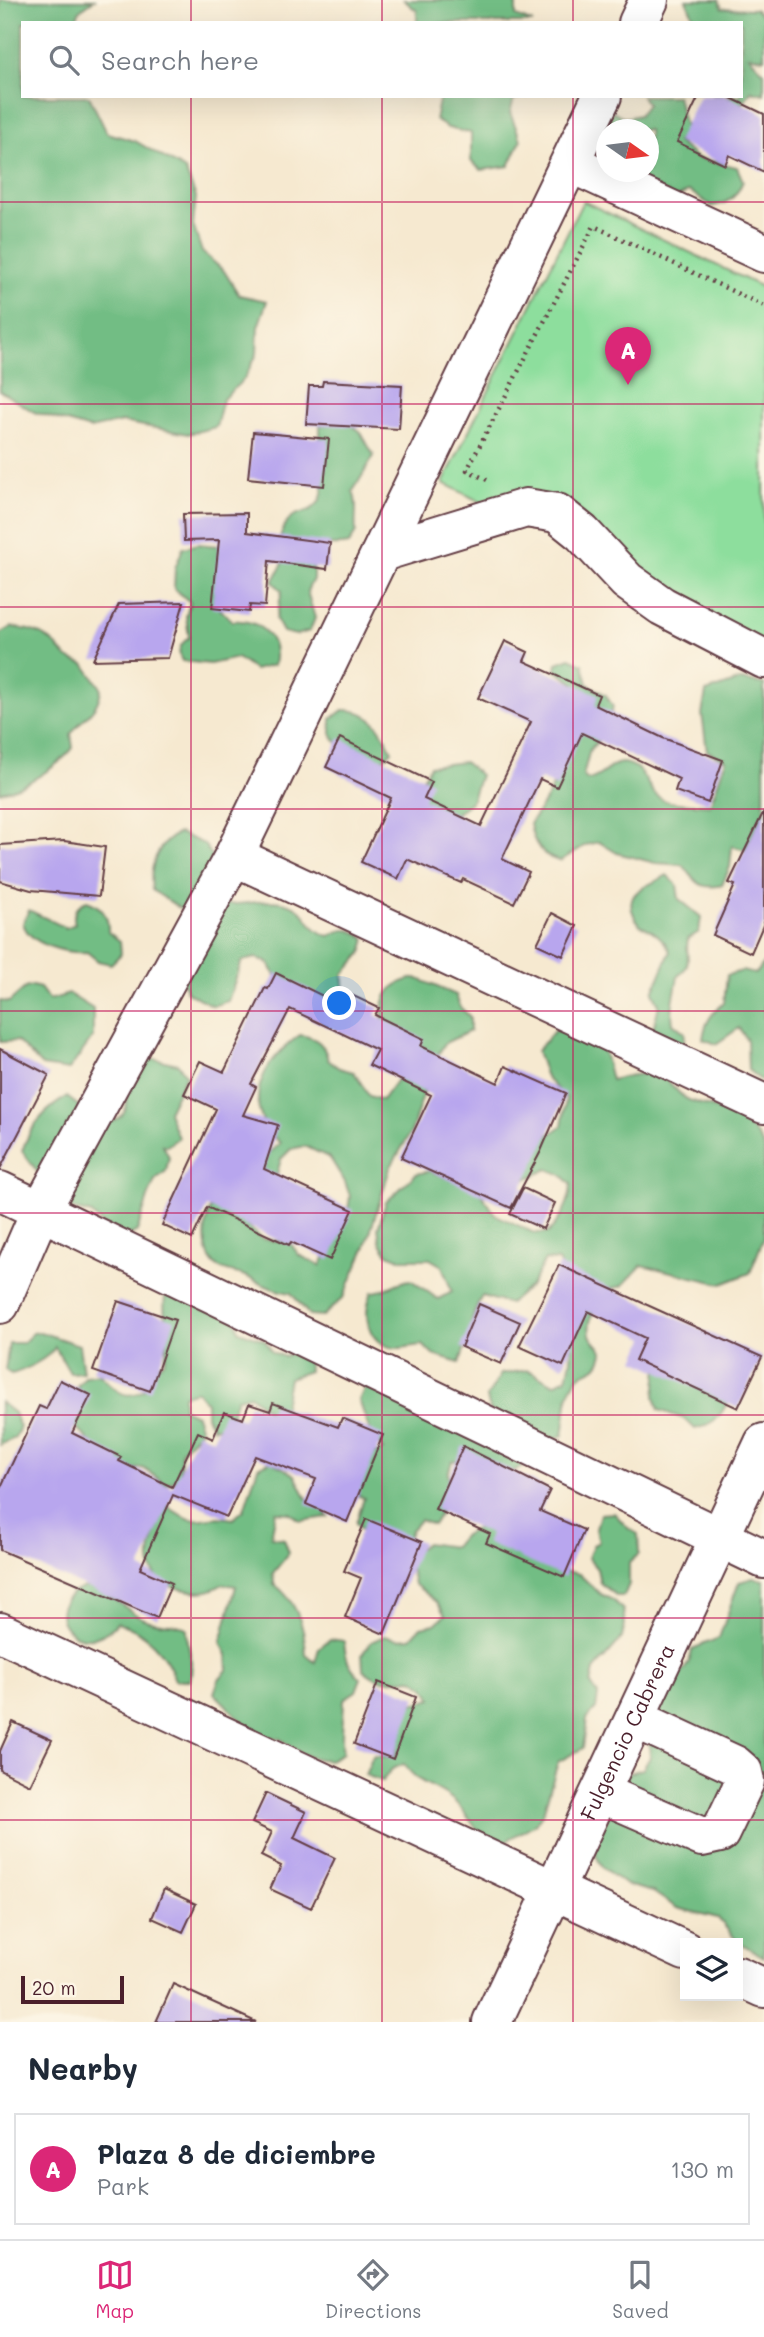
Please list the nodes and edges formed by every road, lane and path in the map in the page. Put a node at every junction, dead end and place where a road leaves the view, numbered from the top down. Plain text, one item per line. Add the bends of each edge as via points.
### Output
1 (649, 0) edge
2 (639, 21) edge
3 (601, 98) edge
4 (570, 163) junction
5 (764, 253) edge
6 (764, 306) edge
7 (492, 482) dead end
8 (382, 552) junction
9 (764, 659) edge
10 (234, 856) junction
11 (764, 1104) edge
12 (0, 1191) edge
13 (40, 1212) junction
14 (0, 1304) edge
15 (764, 1443) edge
16 (718, 1538) junction
17 (764, 1559) edge
18 (0, 1632) edge
19 (636, 1719) junction
20 (601, 1793) junction
21 (554, 1890) junction
22 (680, 1949) edge
23 (743, 1978) edge
24 (764, 1988) edge
25 (492, 2022) edge

1 - 2 street
3 - 4 street
4 - 5 street
4 - 8 street
6 - 7 path via 594,226 467,470
8 - 9 street via 526,508 557,513 627,581 662,606
8 - 10 street
10 - 11 street
10 - 13 street
12 - 13 street
13 - 14 street
13 - 16 street
15 - 16 street, Fulgencio Cabrera
16 - 17 street
16 - 19 street, Fulgencio Cabrera
18 - 21 street
19 - 20 street, Fulgencio Cabrera
19 - 20 street via 743,1772 744,1781 720,1833 702,1837
20 - 21 street, Fulgencio Cabrera
21 - 22 street
21 - 25 street, Fulgencio Cabrera
23 - 24 street

